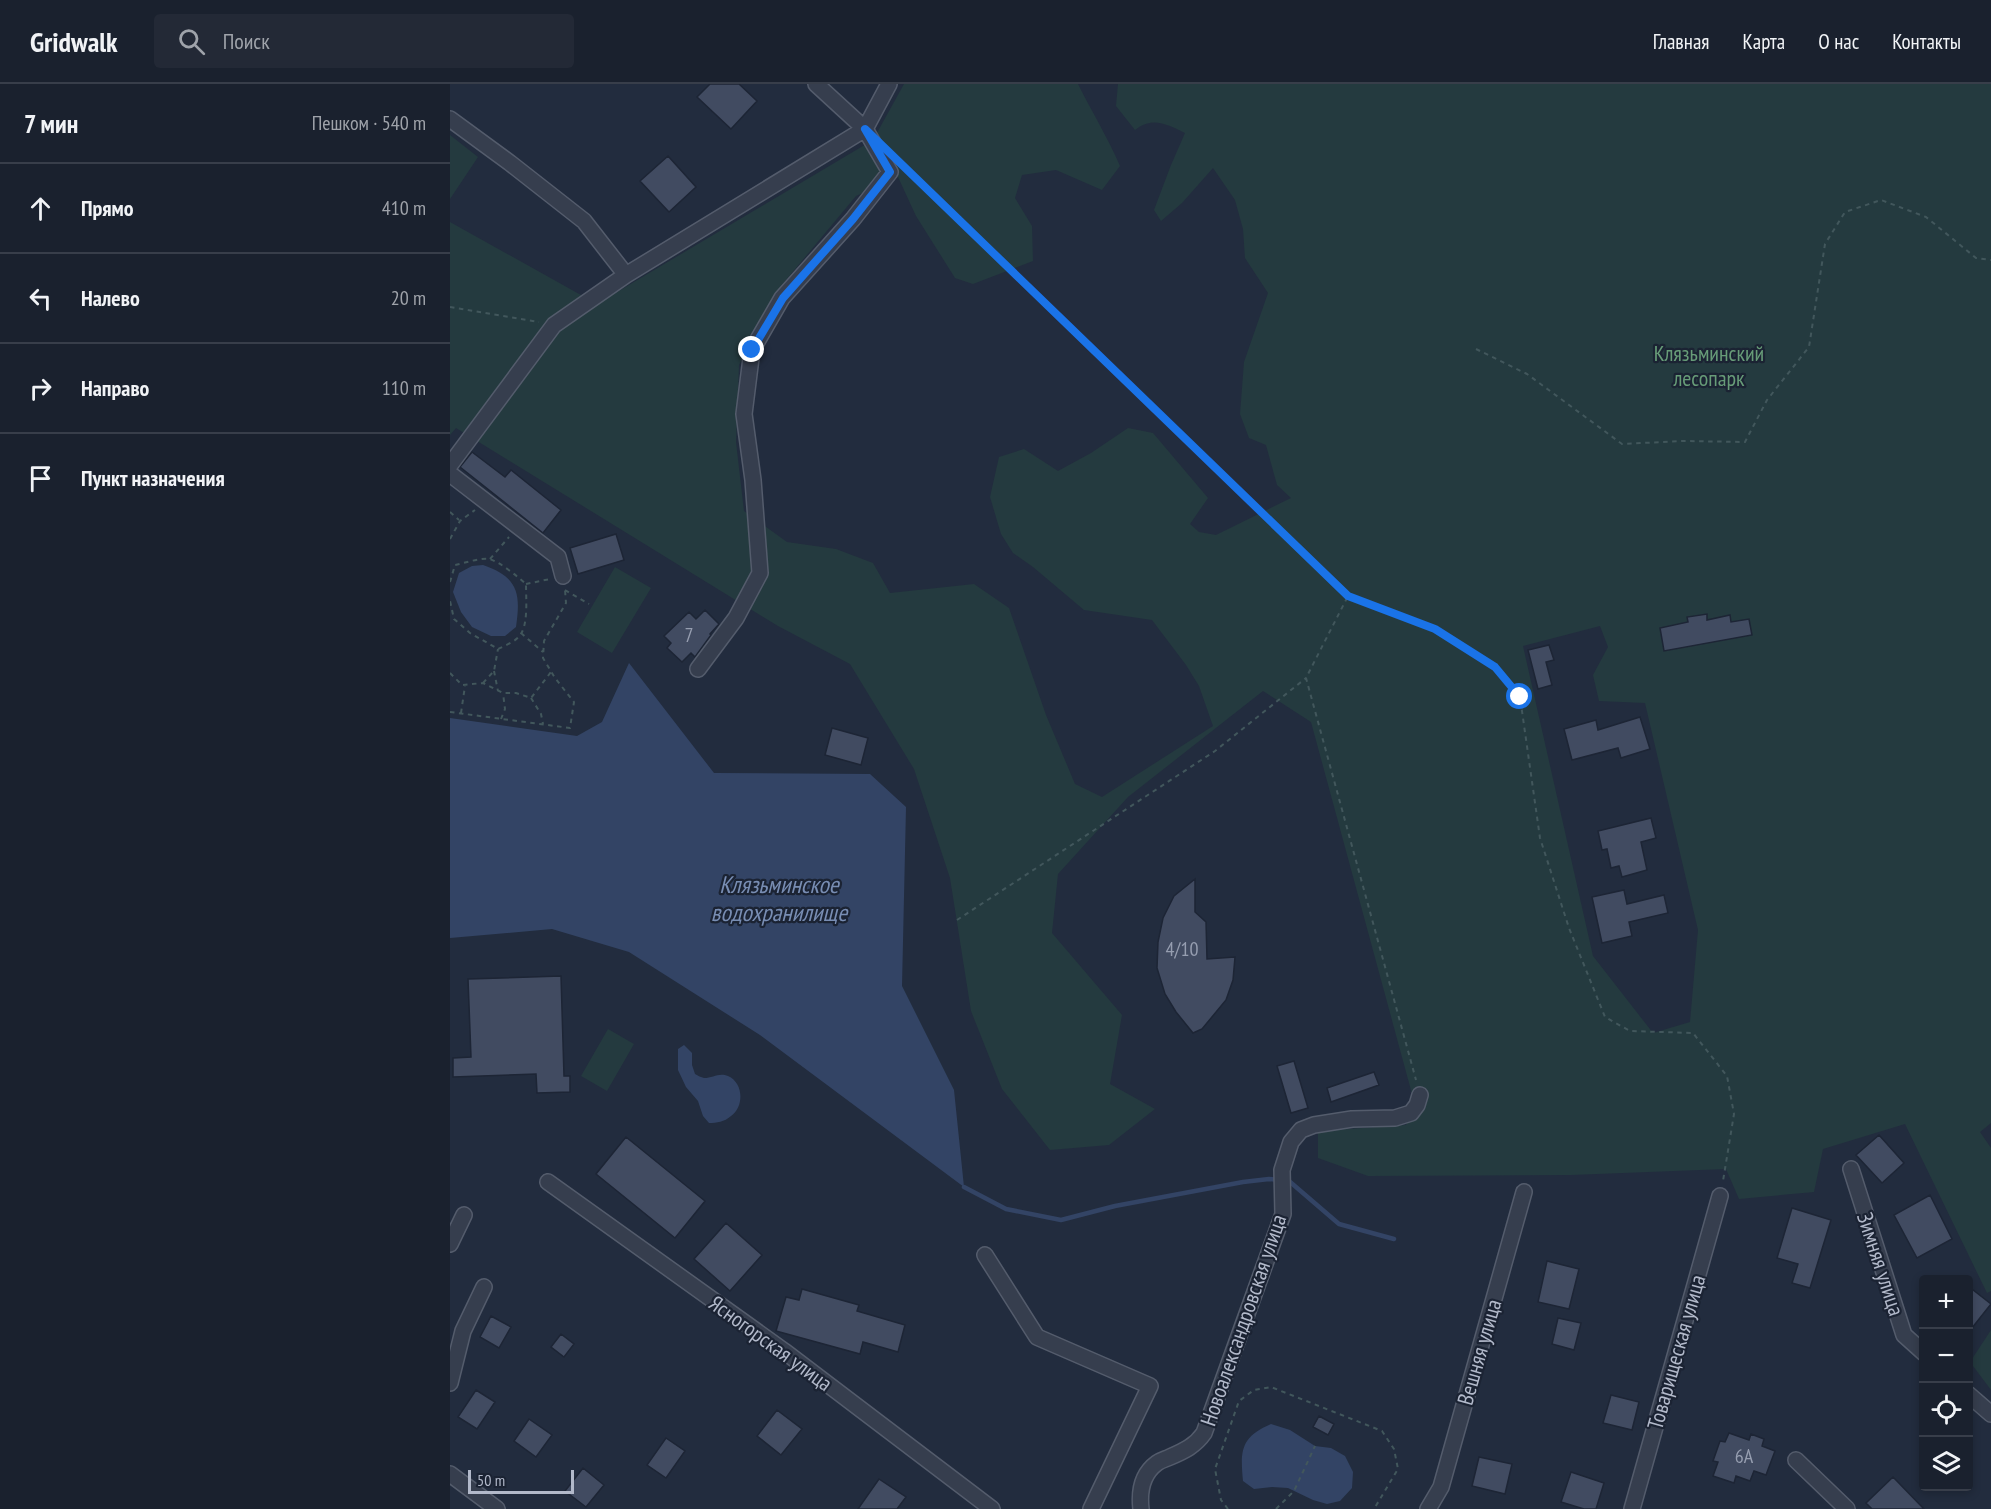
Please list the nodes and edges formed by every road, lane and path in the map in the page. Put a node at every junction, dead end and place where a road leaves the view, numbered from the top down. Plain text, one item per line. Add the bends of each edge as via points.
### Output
1 (816, 84) edge
2 (889, 84) edge
3 (450, 119) edge
4 (865, 129) junction
5 (899, 162) dead end
6 (1991, 260) edge
7 (626, 275) junction
8 (450, 307) edge
9 (554, 325) junction
10 (1476, 349) dead end
11 (450, 465) edge
12 (450, 474) edge
13 (490, 504) junction
14 (450, 512) edge
15 (460, 521) junction
16 (518, 526) junction
17 (450, 539) edge
18 (489, 559) junction
19 (450, 560) edge
20 (455, 565) junction
21 (450, 582) edge
22 (564, 583) junction
23 (526, 584) junction
24 (1348, 596) junction
25 (450, 601) edge
26 (589, 604) dead end
27 (454, 619) junction
28 (450, 624) edge
29 (522, 633) junction
30 (498, 649) junction
31 (543, 652) junction
32 (698, 669) dead end
33 (494, 671) junction
34 (551, 672) junction
35 (450, 673) edge
36 (1306, 678) junction
37 (483, 683) junction
38 (465, 685) junction
39 (498, 691) junction
40 (503, 693) junction
41 (531, 698) junction
42 (450, 712) edge
43 (461, 713) junction
44 (501, 718) junction
45 (543, 724) junction
46 (957, 921) dead end
47 (1420, 1095) joint
48 (1851, 1169) dead end
49 (548, 1182) dead end
50 (1524, 1192) dead end
51 (1720, 1196) joint
52 (464, 1215) dead end
53 (450, 1244) edge
54 (984, 1255) dead end
55 (484, 1287) dead end
56 (1919, 1349) edge
57 (450, 1383) edge
58 (1973, 1398) edge
59 (1991, 1414) edge
60 (1315, 1446) dead end
61 (1796, 1460) dead end
62 (450, 1474) edge
63 (497, 1509) edge
64 (992, 1509) edge
65 (1091, 1509) edge
66 (1141, 1509) edge
67 (1228, 1509) edge
68 (1276, 1509) edge
69 (1374, 1509) edge
70 (1428, 1509) edge
71 (1632, 1509) edge
72 (1847, 1509) edge

1 - 4 street
2 - 4 street
3 - 7 street via 584,221
4 - 7 street
4 - 32 street via 890,172 783,298 752,350 744,414 760,573 736,618
5 - 24 path
6 - 10 path via 1976,258 1926,217 1881,200 1845,212 1825,244 1809,347 1767,400 1745,442 1622,444 1527,374
7 - 9 street
8 - 9 path
9 - 11 street
12 - 13 street
13 - 15 path
13 - 16 street
14 - 15 path
15 - 17 path
16 - 18 path
16 - 22 street via 558,557
18 - 20 path
18 - 23 path
19 - 20 path
20 - 21 path
22 - 23 path
22 - 26 path
22 - 31 path via 566,603 544,641
23 - 29 path
24 - 36 path
24 - 51 path via 1435,629 1495,667 1520,697 1540,838 1569,928 1605,1017 1630,1031 1693,1033 1726,1076 1734,1114
25 - 27 path
27 - 28 path
27 - 30 path
29 - 30 path
29 - 31 path
30 - 33 path
31 - 34 path
33 - 37 path
33 - 39 path
34 - 41 path
34 - 45 path via 574,702 570,728
35 - 38 path
36 - 46 path via 1215,751
36 - 47 path
37 - 38 path
37 - 39 path
38 - 43 path
39 - 40 path
40 - 41 path
40 - 44 path via 505,709
41 - 45 path
42 - 43 path
43 - 44 path
44 - 45 path
47 - 66 street, Новоалександровская улица via 1411,1113 1314,1125 1291,1142 1282,1170 1282,1214 1204,1433 1187,1450 1157,1463 1147,1474 1139,1492
48 - 56 street, Зимняя улица via 1904,1335
49 - 64 street, Ясногорская улица via 784,1351
50 - 70 street, Вешняя улица via 1441,1487
51 - 71 street, Товарищеская улица
52 - 53 street
54 - 65 street via 1037,1337 1150,1386
55 - 57 street via 463,1331
58 - 59 street
60 - 68 path via 1294,1491
61 - 72 street
62 - 63 street
67 - 69 path via 1221,1500 1215,1469 1239,1401 1254,1390 1271,1387 1382,1431 1394,1449 1398,1469

